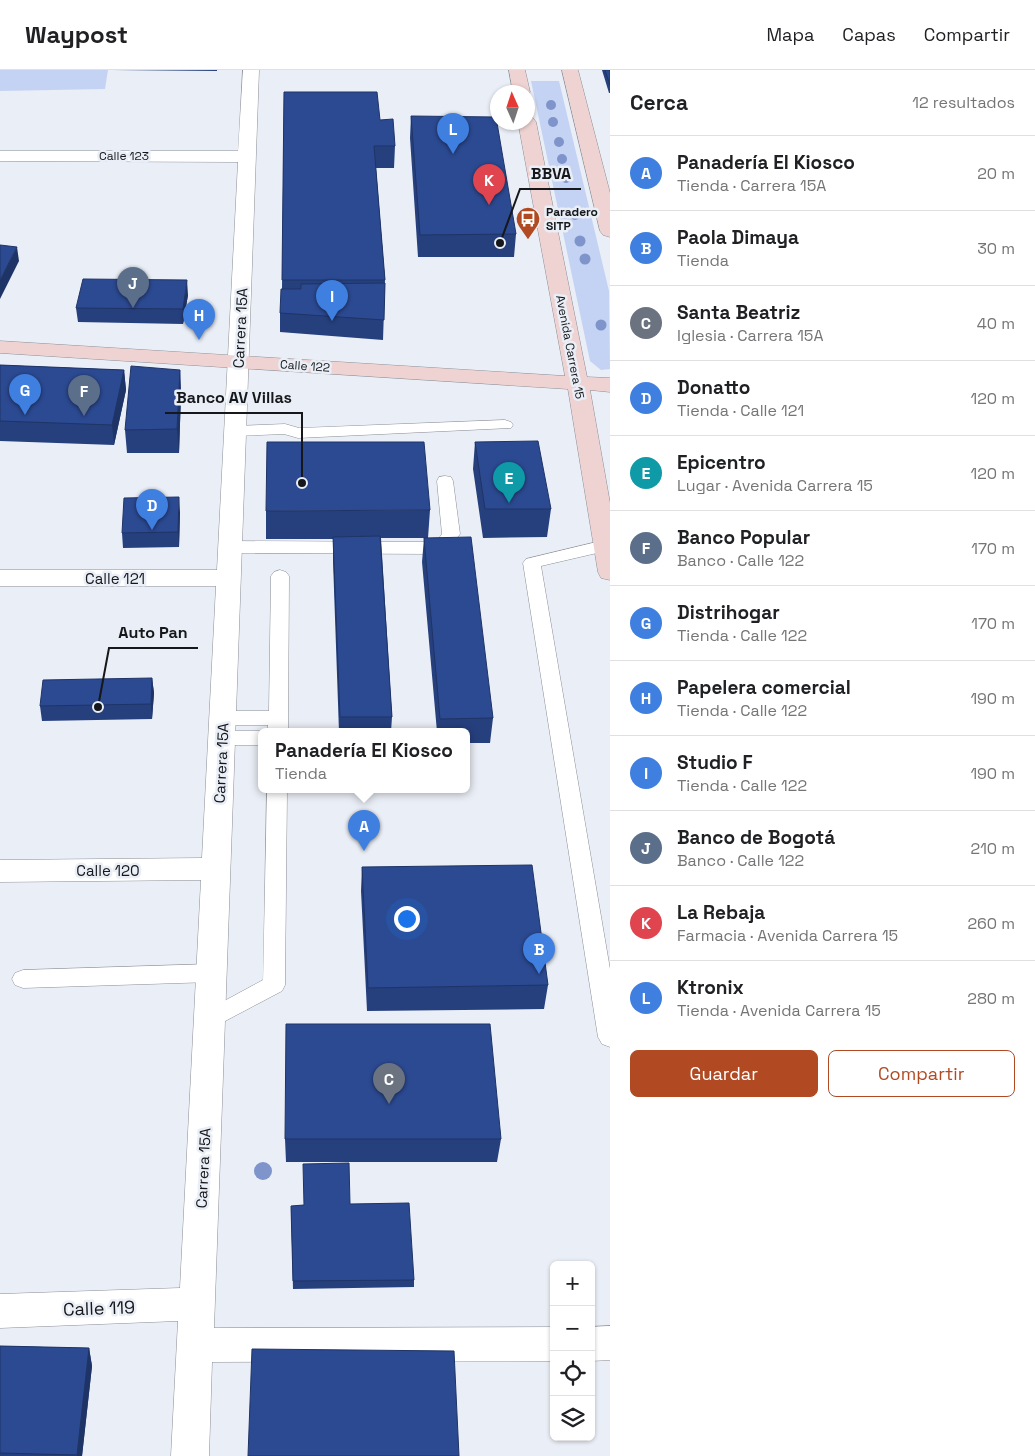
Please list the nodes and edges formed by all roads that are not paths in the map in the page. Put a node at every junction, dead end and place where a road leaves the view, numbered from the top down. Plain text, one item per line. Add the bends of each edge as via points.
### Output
1 (251, 70) edge
2 (517, 70) edge
3 (570, 70) edge
4 (520, 85) edge
5 (529, 130) edge
6 (0, 156) edge
7 (247, 157) junction
8 (610, 231) edge
9 (0, 347) edge
10 (238, 361) junction
11 (577, 383) junction
12 (610, 385) edge
13 (505, 425) dead end
14 (235, 435) junction
15 (445, 481) dead end
16 (230, 546) junction
17 (605, 546) junction
18 (610, 572) edge
19 (280, 576) dead end
20 (0, 578) edge
21 (230, 578) junction
22 (278, 725) edge
23 (223, 728) junction
24 (258, 737) edge
25 (277, 793) edge
26 (216, 869) junction
27 (0, 871) edge
28 (212, 973) junction
29 (23, 979) dead end
30 (210, 1020) junction
31 (610, 1037) edge
32 (197, 1304) junction
33 (0, 1311) edge
34 (610, 1343) edge
35 (550, 1344) edge
36 (595, 1344) edge
37 (195, 1346) junction
38 (190, 1456) edge

1 - 7 street, Carrera 15A
2 - 4 main road
3 - 8 main road
5 - 11 main road, Avenida Carrera 15
6 - 7 street, Calle 123
7 - 10 street, Carrera 15A
9 - 10 main road, Calle 122
10 - 11 main road, Calle 122
10 - 14 street, Carrera 15A
11 - 12 main road, Calle 122
11 - 17 main road, Avenida Carrera 15
13 - 14 lane via 298,433 288,438
14 - 16 street, Carrera 15A
15 - 16 lane via 451,534 443,545 435,548
16 - 21 street, Carrera 15A
17 - 18 main road, Avenida Carrera 15
17 - 31 lane via 532,562
19 - 22 lane
20 - 21 street, Calle 121
21 - 23 street, Carrera 15A
22 - 23 lane
23 - 24 lane
23 - 26 street, Carrera 15A
25 - 30 lane via 274,985
26 - 27 street, Calle 120
26 - 28 street, Carrera 15A
28 - 29 lane
28 - 30 street, Carrera 15A
30 - 32 street, Carrera 15A
32 - 33 street, Calle 119
32 - 37 street, Carrera 15A
34 - 36 street
35 - 37 street
37 - 38 street, Carrera 15A

